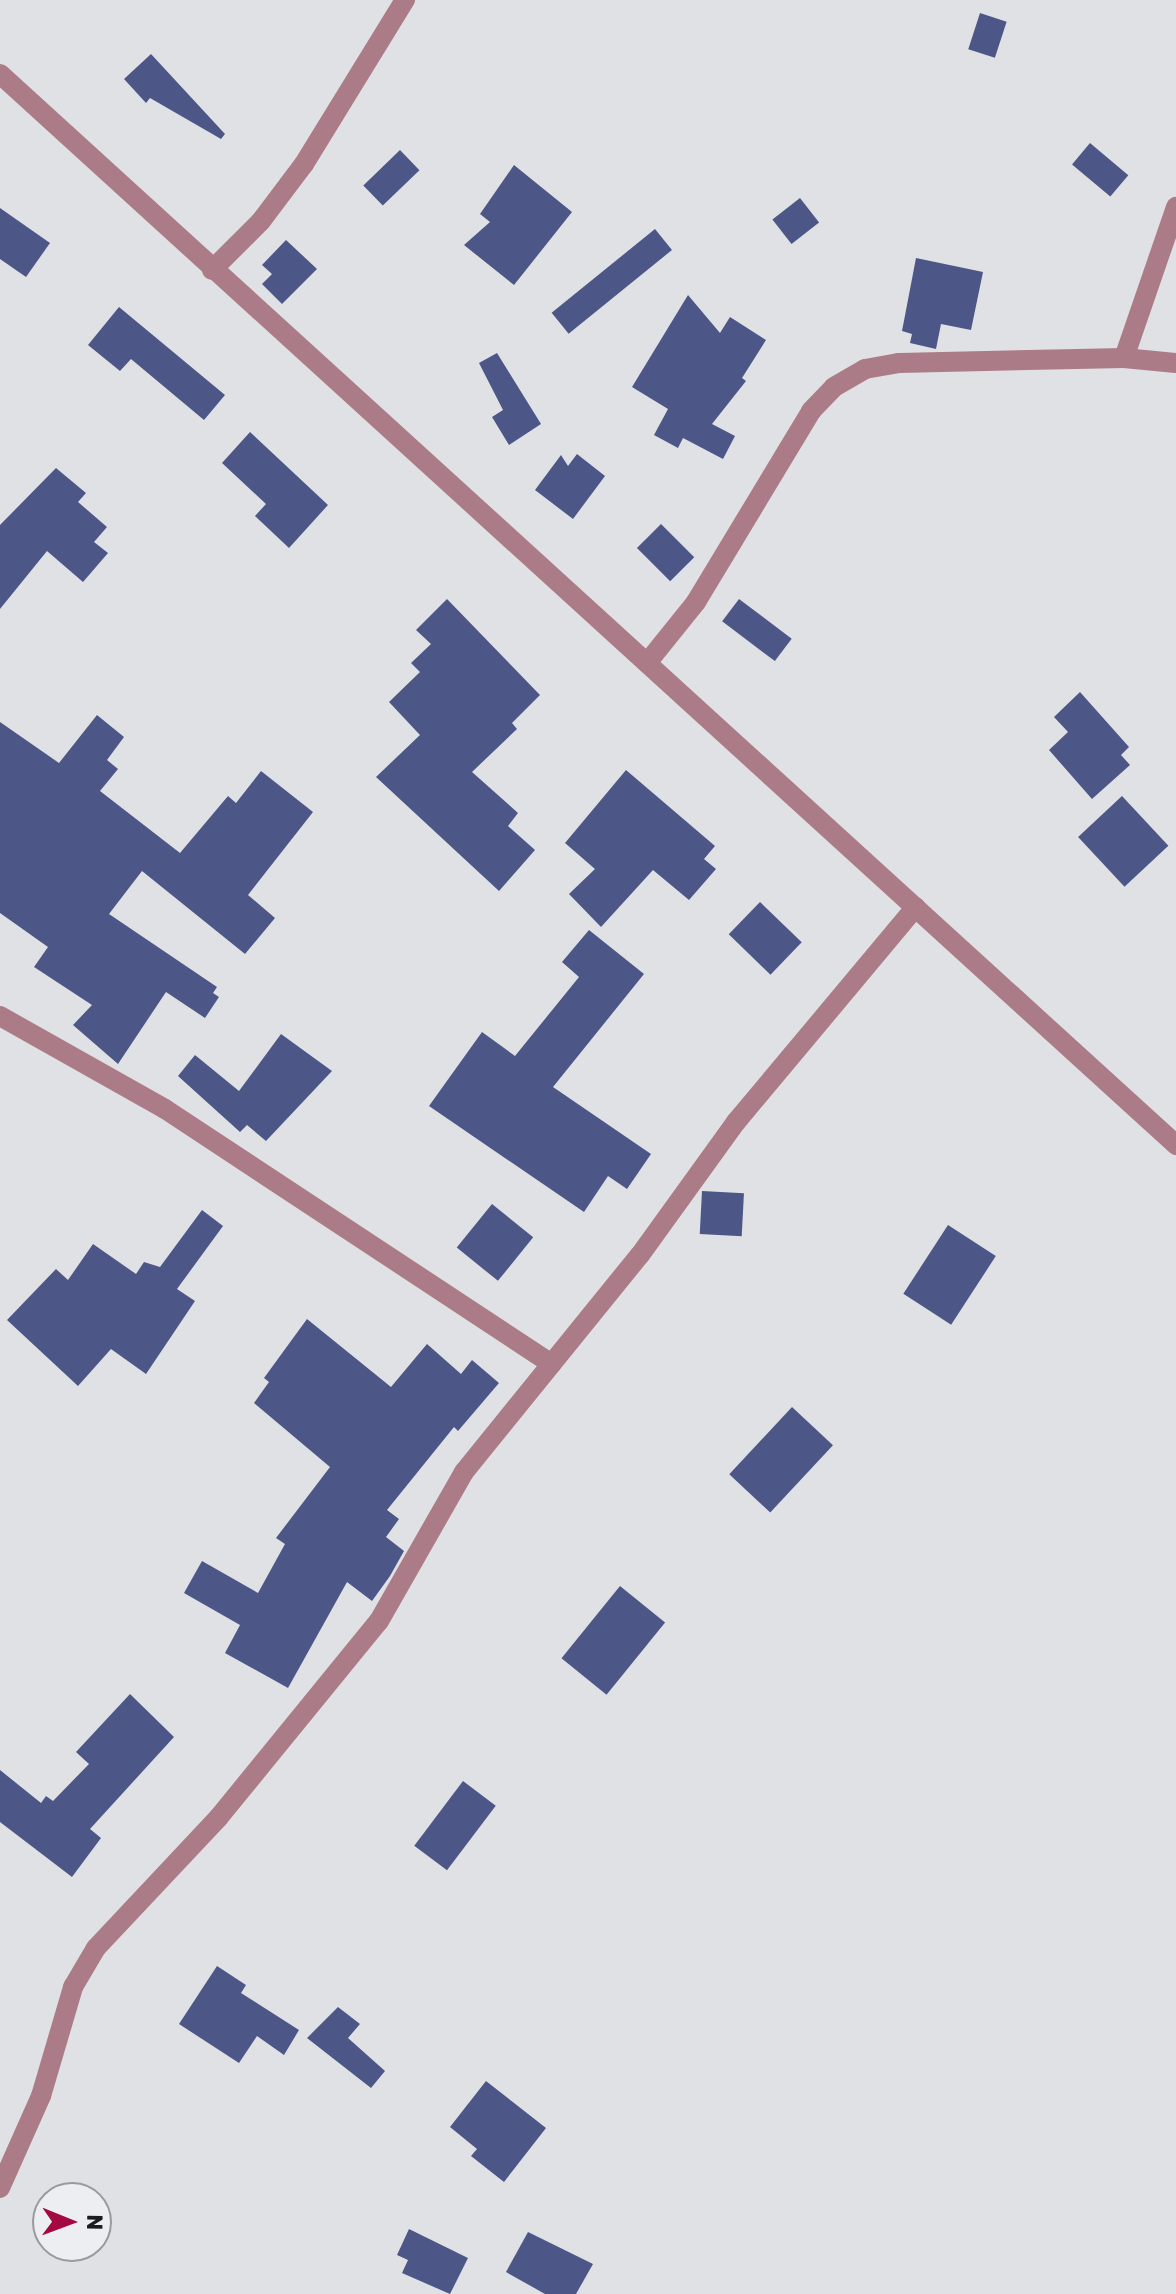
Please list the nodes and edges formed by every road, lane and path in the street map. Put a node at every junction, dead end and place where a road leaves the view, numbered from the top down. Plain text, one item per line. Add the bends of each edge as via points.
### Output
1 (405, 0) edge
2 (0, 74) edge
3 (1176, 207) edge
4 (212, 270) junction
5 (1124, 358) junction
6 (1176, 363) edge
7 (647, 663) junction
8 (916, 907) junction
9 (0, 1016) edge
10 (1176, 1145) edge
11 (551, 1364) junction
12 (0, 2188) edge

1 - 4 street via 304,164 261,221
2 - 4 street
3 - 5 street
4 - 7 street
5 - 6 street
5 - 7 street via 899,363 865,369 834,387 774,467 696,602
7 - 8 street
8 - 10 street
8 - 11 street via 736,1122 640,1255
9 - 11 street via 165,1109
11 - 12 street via 464,1472 379,1621 256,1775 96,1948 73,1987 41,2096

